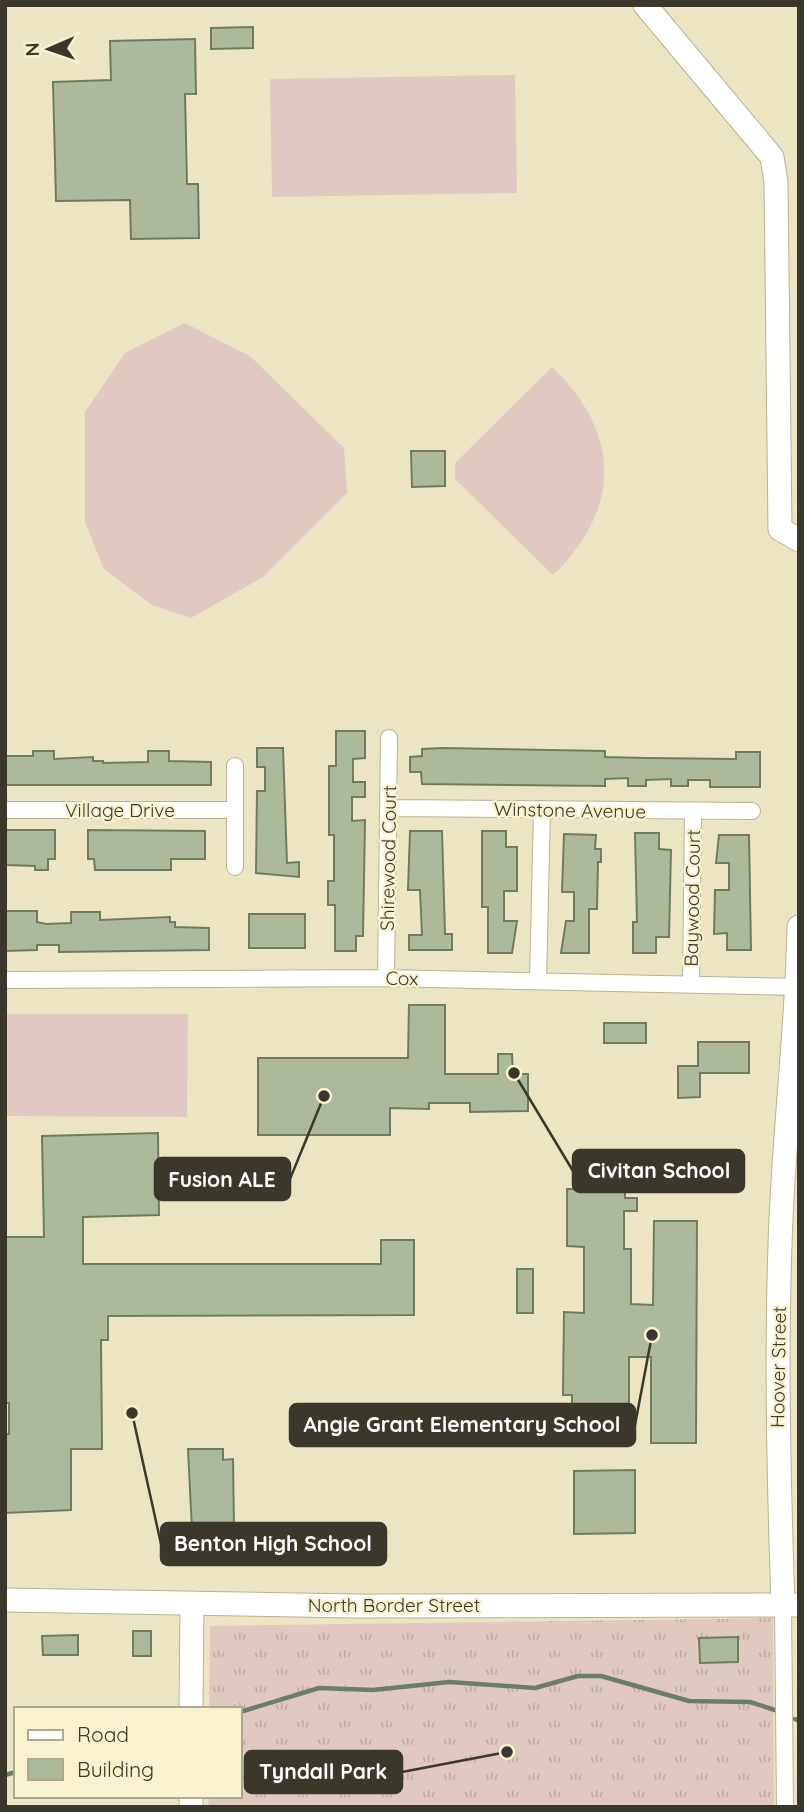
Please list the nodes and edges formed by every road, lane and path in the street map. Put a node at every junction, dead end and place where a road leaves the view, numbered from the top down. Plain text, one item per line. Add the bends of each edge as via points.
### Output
1 (645, 5) edge
2 (799, 540) edge
3 (389, 738) dead end
4 (235, 765) dead end
5 (388, 808) junction
6 (5, 810) edge
7 (235, 810) junction
8 (542, 810) junction
9 (693, 811) junction
10 (752, 811) dead end
11 (235, 867) dead end
12 (799, 927) edge
13 (386, 978) junction
14 (5, 980) edge
15 (538, 981) junction
16 (691, 985) junction
17 (798, 987) edge
18 (5, 1600) edge
19 (192, 1603) junction
20 (791, 1605) edge
21 (191, 1707) edge
22 (792, 1785) edge
23 (785, 1807) edge

1 - 2 street via 772,157 780,529
3 - 5 street, Shirewood Court
4 - 7 street
5 - 8 street, Winstone Avenue
5 - 13 street, Shirewood Court
6 - 7 street, Village Drive
7 - 11 street
8 - 9 street, Winstone Avenue
8 - 15 street
9 - 10 street, Winstone Avenue
9 - 16 street, Baywood Court
12 - 17 street, Hoover Street
13 - 14 street, Cox
13 - 15 street, Cox
15 - 16 street, Cox
16 - 17 street, Cox
17 - 20 street, Hoover Street via 780,1245 777,1438
18 - 19 street, North Border Street
19 - 20 street, North Border Street
19 - 21 street
20 - 22 street, Hoover Street
22 - 23 street, Hoover Street

